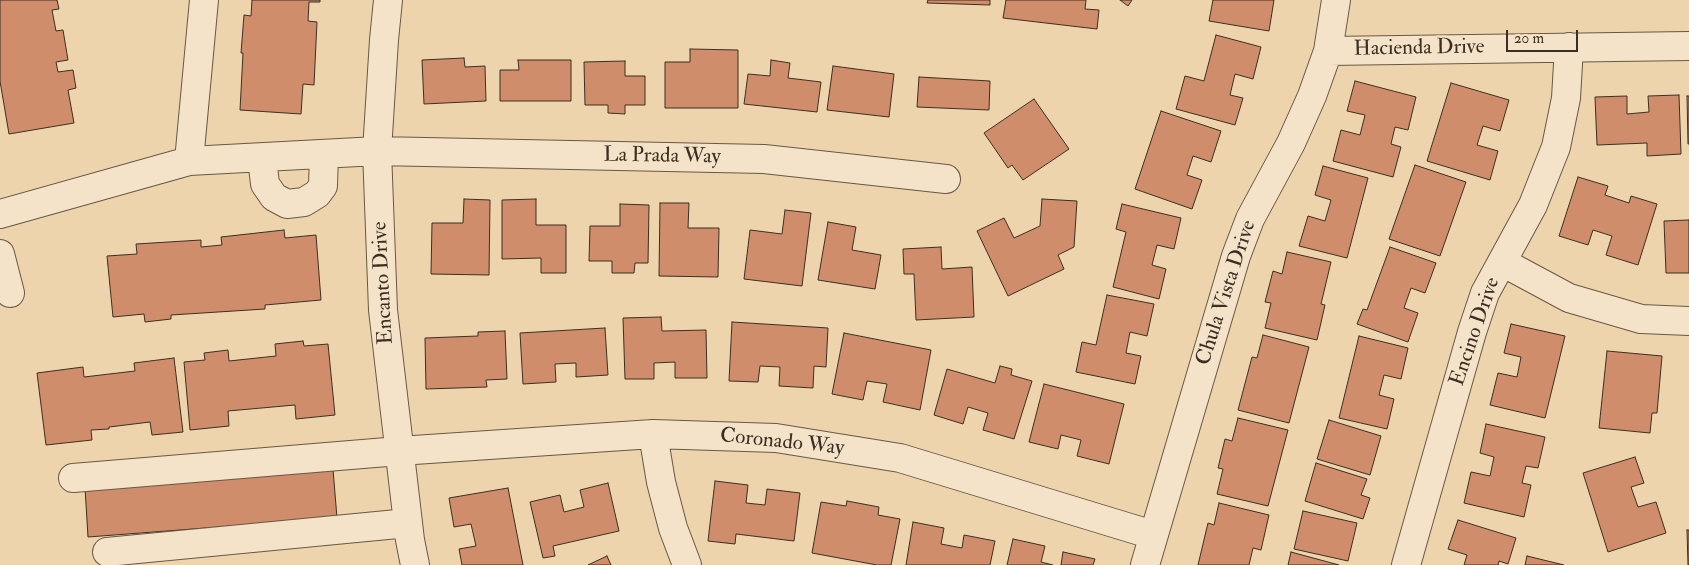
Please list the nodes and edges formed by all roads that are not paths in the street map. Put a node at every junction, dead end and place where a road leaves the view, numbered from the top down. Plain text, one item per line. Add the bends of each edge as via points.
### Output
1 (204, 0) edge
2 (388, 0) edge
3 (1336, 0) edge
4 (1689, 46) edge
5 (1569, 47) junction
6 (1328, 51) junction
7 (377, 151) junction
8 (324, 154) junction
9 (262, 158) junction
10 (189, 161) junction
11 (946, 179) dead end
12 (0, 214) edge
13 (0, 254) edge
14 (1502, 262) junction
15 (10, 294) dead end
16 (1689, 321) edge
17 (653, 434) junction
18 (399, 451) junction
19 (73, 478) dead end
20 (408, 523) junction
21 (1153, 535) junction
22 (107, 552) dead end
23 (415, 565) edge
24 (687, 565) edge
25 (1145, 565) edge
26 (1406, 565) edge

1 - 10 street
2 - 7 street, Encanto Drive
3 - 6 street, Chula Vista Drive
4 - 5 street, Hacienda Drive
5 - 6 street, Hacienda Drive
5 - 14 street, Encino Drive via 1566,98 1556,147 1533,205
6 - 21 street, Chula Vista Drive via 1291,143 1250,219 1236,256
7 - 8 street, La Prada Way
7 - 11 street, La Prada Way via 764,159
7 - 18 street, Encanto Drive via 383,310
8 - 9 street, La Prada Way
8 - 9 street via 323,186 304,202 287,204 274,197 265,184
9 - 10 street, La Prada Way
10 - 12 street, La Prada Way
13 - 15 street
14 - 16 street via 1569,298 1642,319
14 - 26 street, Encino Drive via 1472,332
17 - 18 street, Coronado Way
17 - 21 street, Coronado Way via 776,438 900,458
17 - 24 street via 668,509
18 - 19 street, Coronado Way
18 - 20 street, Encanto Drive
20 - 22 street
20 - 23 street, Encanto Drive
21 - 25 street, Chula Vista Drive

